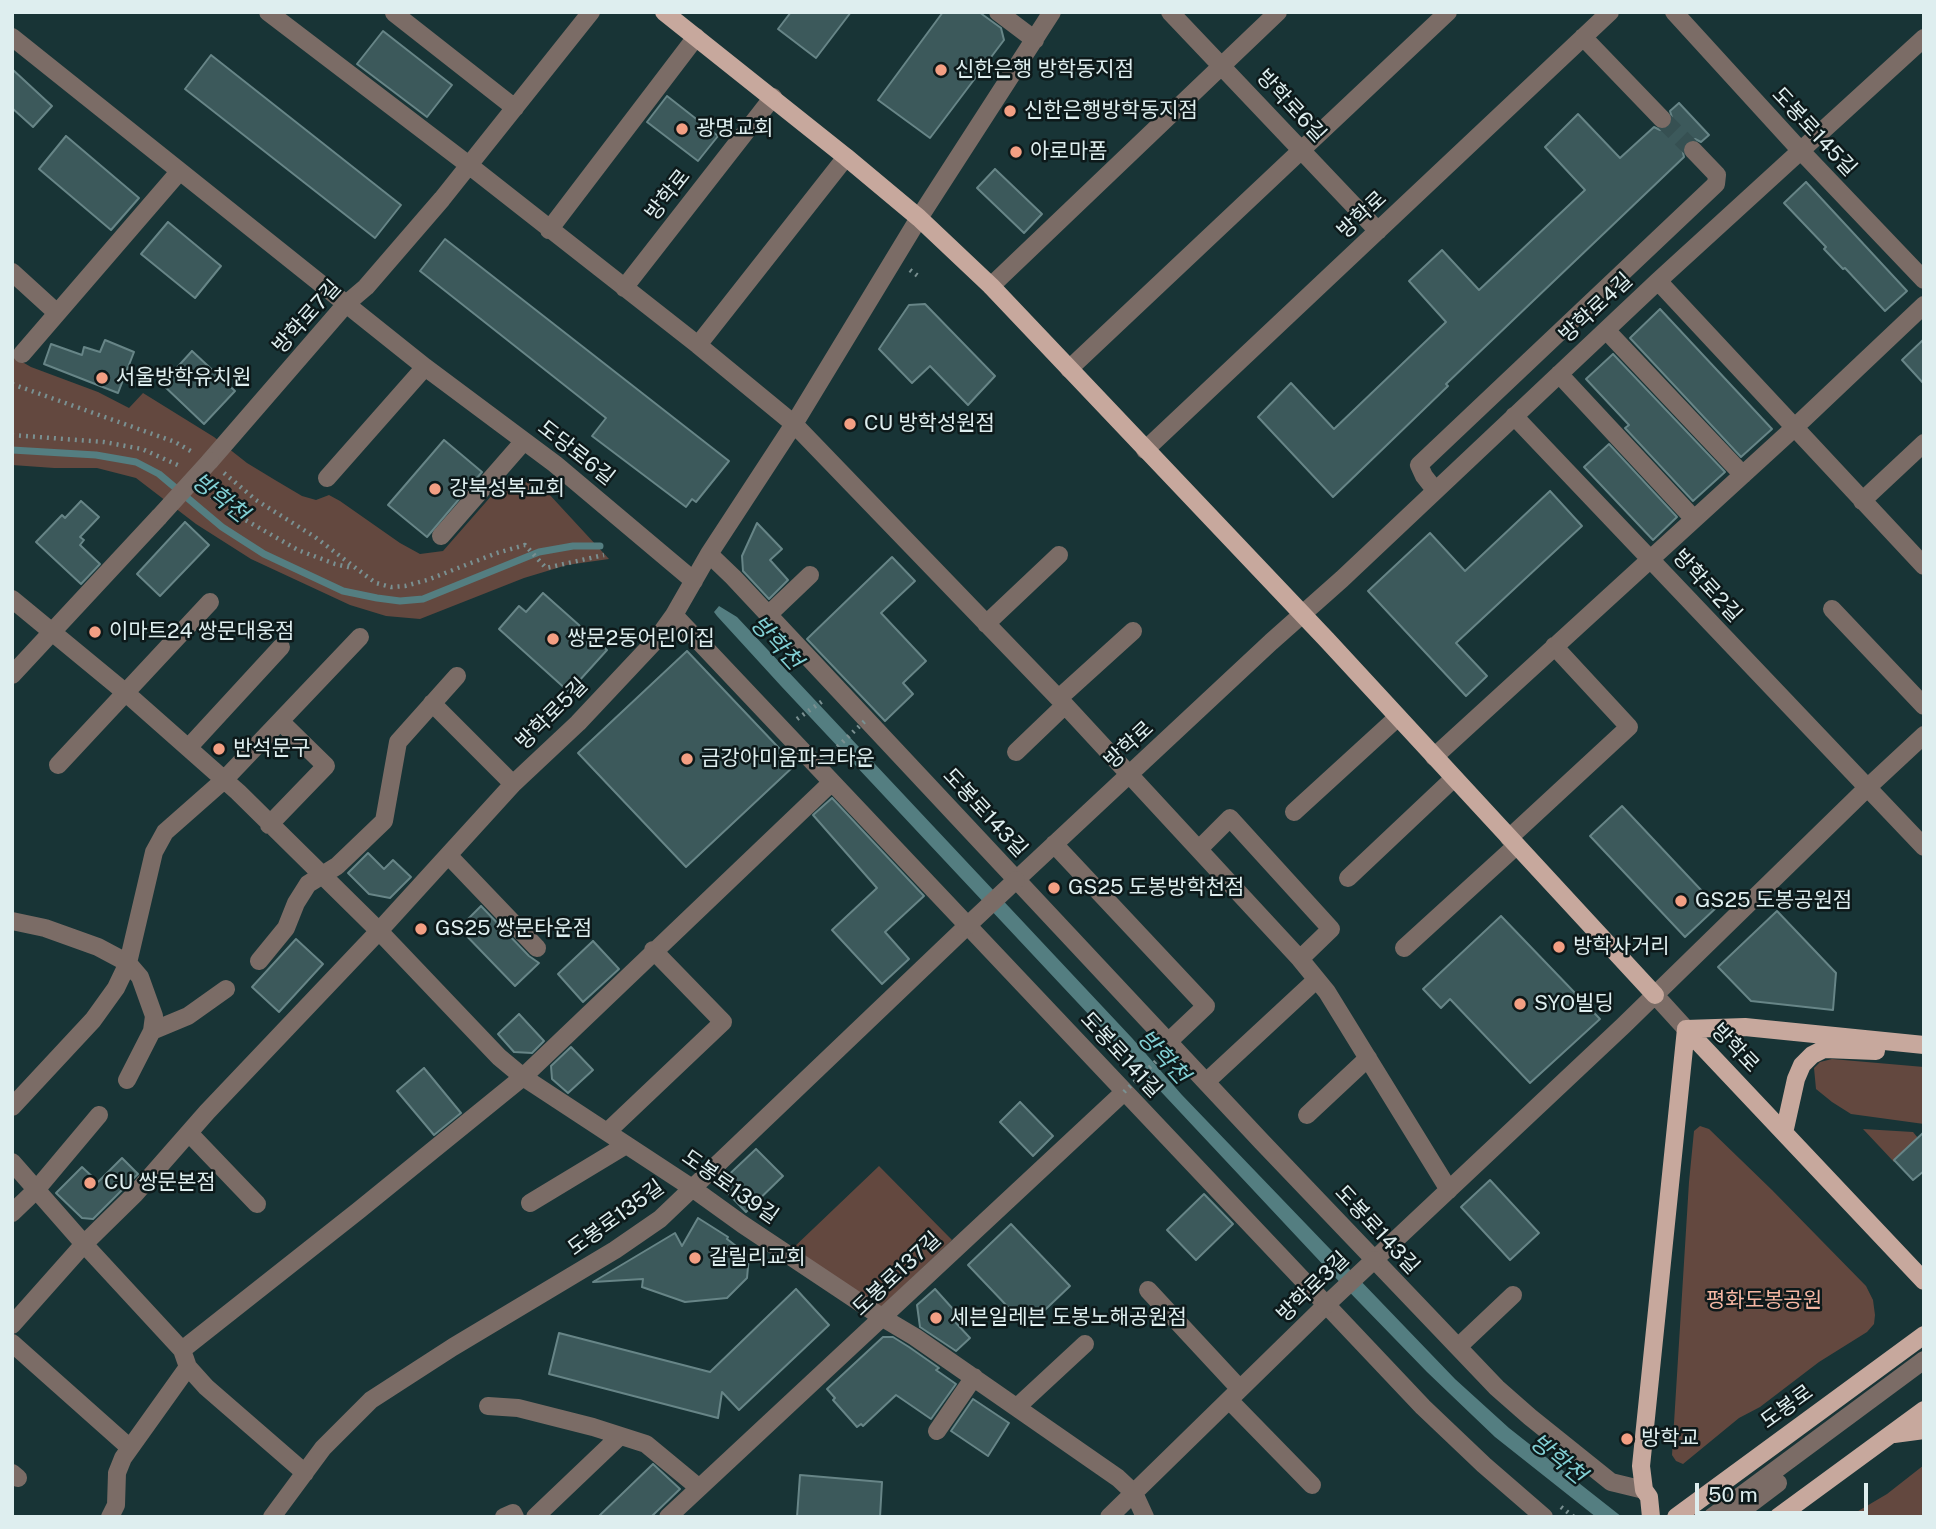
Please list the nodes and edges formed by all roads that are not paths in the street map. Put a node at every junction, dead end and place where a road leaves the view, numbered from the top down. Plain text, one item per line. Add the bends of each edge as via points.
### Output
1 (268, 12) edge
2 (591, 12) edge
3 (664, 12) edge
4 (998, 12) edge
5 (1052, 12) edge
6 (1170, 12) edge
7 (1278, 12) edge
8 (1448, 12) edge
9 (1610, 12) edge
10 (1674, 12) edge
11 (394, 13) edge
12 (12, 37) edge
13 (696, 37) junction
14 (1583, 37) junction
15 (1924, 38) edge
16 (1035, 40) junction
17 (1223, 66) junction
18 (773, 97) junction
19 (515, 108) junction
20 (1662, 119) tunnel mouth
21 (1302, 150) junction
22 (1693, 150) tunnel mouth
23 (1800, 150) junction
24 (846, 157) junction
25 (470, 166) junction
26 (179, 172) junction
27 (919, 218) junction
28 (549, 230) junction
29 (1378, 232) junction
30 (12, 272) edge
31 (1924, 280) edge
32 (1658, 282) junction
33 (991, 286) junction
34 (624, 288) junction
35 (346, 304) junction
36 (1924, 305) edge
37 (57, 313) junction
38 (1606, 330) junction
39 (698, 345) junction
40 (22, 354) dead end
41 (425, 367) junction
42 (1069, 369) junction
43 (1559, 374) junction
44 (1514, 416) junction
45 (794, 424) junction
46 (1794, 428) junction
47 (524, 441) junction
48 (1924, 443) edge
49 (1145, 450) junction
50 (1742, 475) junction
51 (327, 478) dead end
52 (1435, 490) junction
53 (1862, 501) junction
54 (1694, 519) junction
55 (441, 536) dead end
56 (709, 554) junction
57 (1059, 555) dead end
58 (1650, 559) junction
59 (1924, 566) edge
60 (810, 575) dead end
61 (694, 581) junction
62 (12, 599) edge
63 (210, 602) dead end
64 (1832, 609) dead end
65 (1303, 614) junction
66 (674, 615) junction
67 (768, 615) junction
68 (986, 624) junction
69 (52, 631) junction
70 (1133, 631) dead end
71 (360, 637) dead end
72 (1554, 646) junction
73 (281, 647) dead end
74 (12, 675) edge
75 (457, 676) dead end
76 (126, 693) junction
77 (1062, 702) junction
78 (432, 704) junction
79 (1924, 706) edge
80 (1398, 717) junction
81 (280, 721) junction
82 (1924, 735) edge
83 (188, 748) junction
84 (1016, 752) dead end
85 (1434, 757) junction
86 (58, 765) dead end
87 (1130, 775) junction
88 (1454, 778) junction
89 (224, 780) junction
90 (832, 782) junction
91 (513, 784) junction
92 (1867, 788) junction
93 (1294, 813) dead end
94 (269, 825) junction
95 (1512, 842) junction
96 (1054, 844) junction
97 (1924, 847) edge
98 (1199, 849) junction
99 (449, 856) junction
100 (322, 876) junction
101 (1348, 878) dead end
102 (1016, 880) junction
103 (12, 920) edge
104 (967, 926) junction
105 (379, 931) junction
106 (537, 948) dead end
107 (1404, 948) dead end
108 (653, 950) junction
109 (1300, 959) junction
110 (259, 961) dead end
111 (128, 963) junction
112 (1316, 979) junction
113 (226, 989) dead end
114 (1655, 995) junction
115 (1686, 1029) junction
116 (152, 1031) junction
117 (1170, 1044) junction
118 (1924, 1045) edge
119 (1924, 1056) edge
120 (1368, 1058) junction
121 (523, 1077) junction
122 (127, 1080) dead end
123 (1206, 1082) junction
124 (1124, 1092) junction
125 (12, 1107) edge
126 (99, 1115) dead end
127 (1307, 1115) dead end
128 (607, 1132) junction
129 (189, 1133) junction
130 (1784, 1133) junction
131 (626, 1145) junction
132 (12, 1162) edge
133 (692, 1188) junction
134 (36, 1190) junction
135 (1449, 1190) junction
136 (530, 1203) dead end
137 (257, 1204) dead end
138 (12, 1213) edge
139 (84, 1244) junction
140 (1374, 1260) junction
141 (1924, 1281) edge
142 (1148, 1290) dead end
143 (1513, 1296) dead end
144 (1326, 1305) junction
145 (883, 1318) junction
146 (12, 1325) edge
147 (1924, 1335) edge
148 (12, 1343) edge
149 (1085, 1345) dead end
150 (1458, 1347) junction
151 (182, 1350) junction
152 (1924, 1360) edge
153 (188, 1367) junction
154 (1924, 1375) edge
155 (974, 1377) junction
156 (1234, 1395) junction
157 (488, 1406) dead end
158 (1017, 1407) junction
159 (1924, 1410) edge
160 (1924, 1430) edge
161 (937, 1431) dead end
162 (1891, 1434) junction
163 (620, 1436) junction
164 (130, 1448) junction
165 (306, 1473) junction
166 (1312, 1485) dead end
167 (698, 1487) junction
168 (1644, 1490) junction
169 (1133, 1493) junction
170 (110, 1517) edge
171 (272, 1517) edge
172 (504, 1517) edge
173 (515, 1517) edge
174 (535, 1517) edge
175 (668, 1517) edge
176 (1109, 1517) edge
177 (1145, 1517) edge
178 (1544, 1517) edge
179 (1651, 1517) edge
180 (1676, 1517) edge
181 (1712, 1517) edge
182 (1733, 1517) edge
183 (1777, 1517) edge

1 - 25 street
2 - 19 street, 방학로7길
3 - 13 main road, 방학로
4 - 16 street
5 - 16 street
6 - 17 street, 방학로6길
7 - 17 street
8 - 21 street
9 - 14 street, 방학로
10 - 23 street, 도봉로145길
11 - 19 street
12 - 26 street, 도당로6길
13 - 18 main road, 방학로
13 - 28 street
14 - 20 street
14 - 29 street, 방학로
15 - 23 street, 방학로4길
16 - 27 street
17 - 21 street, 방학로6길
17 - 33 street
18 - 24 main road, 방학로
18 - 34 street, 방학로
19 - 25 street, 방학로7길
21 - 29 street, 방학로6길
21 - 42 street
22 - 52 street via 1717,176 1716,184 1419,465
23 - 31 street, 도봉로145길
23 - 32 street, 방학로4길
24 - 27 main road, 방학로
24 - 39 street
25 - 28 street
25 - 35 street, 방학로7길 via 366,287
26 - 35 street, 도당로6길
26 - 37 street
27 - 33 main road, 방학로
27 - 45 street, 방학로5길
28 - 34 street
29 - 49 street, 방학로
30 - 37 street
32 - 38 street, 방학로4길
32 - 46 street
33 - 42 main road, 방학로
34 - 39 street
35 - 41 street, 도당로6길
35 - 69 street, 방학로7길, bridge via 210,461
36 - 46 street
37 - 40 street
38 - 43 street, 방학로4길
38 - 50 street
39 - 45 street
41 - 47 street, 도당로6길
41 - 51 street
42 - 49 main road, 방학로
43 - 44 street, 방학로4길
43 - 54 street
44 - 52 street, 방학로4길
44 - 58 street, 방학로2길
45 - 56 street, 방학로5길
45 - 68 street
46 - 50 street
46 - 53 street
47 - 55 street
47 - 61 street, 도당로6길
48 - 53 street
49 - 65 main road, 방학로
50 - 54 street
52 - 65 street, 방학로4길
53 - 59 street
54 - 58 street
56 - 61 street, 방학로5길
56 - 67 street, 도봉로143길
57 - 68 street
58 - 72 street
58 - 92 street, 방학로2길
60 - 67 street
61 - 66 street, 방학로5길
62 - 69 street, 도봉로139길
63 - 76 street
64 - 79 street
65 - 80 main road, 방학로
65 - 87 street, 방학로
66 - 90 street, 도봉로141길
66 - 91 street, 방학로5길 via 578,723
67 - 102 street, 도봉로143길
68 - 77 street
69 - 74 street, 방학로7길
69 - 76 street, 도봉로139길
70 - 77 street
71 - 81 street
72 - 85 street
72 - 95 street via 1629,727
73 - 83 street
75 - 78 street
76 - 83 street, 도봉로139길
76 - 86 street
77 - 84 street
77 - 87 street
78 - 91 street
78 - 100 street via 398,742 384,821
80 - 85 main road, 방학로
80 - 93 street
81 - 89 street
81 - 94 street via 326,766
82 - 92 street
83 - 89 street, 도봉로139길
85 - 88 main road, 방학로
87 - 96 street, 방학로
87 - 98 street
88 - 95 main road, 방학로
88 - 101 street
89 - 94 street, 도봉로139길
89 - 111 street via 158,842
90 - 104 street, 도봉로141길
90 - 108 street
91 - 99 street, 방학로5길
92 - 97 street, 방학로2길
92 - 114 street
94 - 100 street, 도봉로139길
95 - 107 street
95 - 114 main road, 방학로
96 - 102 street, 방학로
96 - 117 street, 도봉로143길 via 1206,1006
98 - 109 street
98 - 109 street via 1230,818 1331,929
99 - 105 street, 방학로5길
99 - 106 street
100 - 105 street, 도봉로139길
100 - 110 street via 308,884 286,928
102 - 104 street, 도봉로135길, bridge
102 - 117 street, 도봉로143길
103 - 111 street via 98,947
104 - 124 street, 도봉로141길
104 - 133 street, 도봉로135길
105 - 121 street, 도봉로139길
105 - 129 street, 방학로5길
108 - 121 street
108 - 128 street via 723,1022
109 - 112 street
111 - 116 street via 140,977 154,1016
111 - 125 street via 93,1020
112 - 120 street
112 - 123 street
113 - 116 street via 188,1016
114 - 115 street, 방학로
114 - 135 street, 방학로3길
115 - 118 main road via 1745,1027
115 - 130 main road, 방학로
115 - 168 main road via 1641,1466
116 - 122 street
117 - 123 street, 도봉로143길
119 - 130 main road via 1836,1049 1812,1055 1796,1079
120 - 127 street
120 - 135 street
121 - 128 street, 도봉로139길
121 - 151 street
123 - 140 street, 도봉로143길
124 - 144 street, 도봉로141길
124 - 145 street, 도봉로137길
126 - 134 street
128 - 131 street, 도봉로139길
129 - 137 street
129 - 139 street, 방학로5길
130 - 141 main road, 방학로
131 - 133 street, 도봉로139길
131 - 136 street
132 - 134 street
133 - 145 street, 도봉로139길
133 - 165 street, 도봉로135길 via 660,1219 615,1250 371,1399 323,1448
134 - 138 street
134 - 139 street
135 - 140 street, 방학로3길
139 - 146 street, 방학로5길
139 - 151 street
140 - 144 street, 방학로3길, bridge
140 - 150 street, 도봉로143길
142 - 156 street
143 - 150 street
144 - 156 street, 방학로3길
144 - 178 street, 도봉로141길 via 1423,1407
145 - 155 street, 도봉로139길
145 - 167 street, 도봉로137길
147 - 180 main road, 도봉로
148 - 164 street
149 - 158 street
150 - 168 street, 도봉로143길 via 1530,1418 1611,1482
151 - 153 street
152 - 181 street
153 - 164 street
153 - 165 street
154 - 182 street
155 - 158 street, 도봉로139길
155 - 161 street
156 - 166 street
156 - 169 street, 방학로3길
157 - 163 street via 518,1408
158 - 169 street, 도봉로139길
159 - 162 main road
160 - 162 main road
162 - 183 main road
163 - 167 street via 646,1444
163 - 174 street
164 - 170 street via 117,1473 116,1505
165 - 171 street, 도봉로135길
167 - 175 street, 도봉로137길
168 - 179 main road
169 - 176 street, 방학로3길
169 - 177 street, 도봉로139길
172 - 173 street via 513,1513

